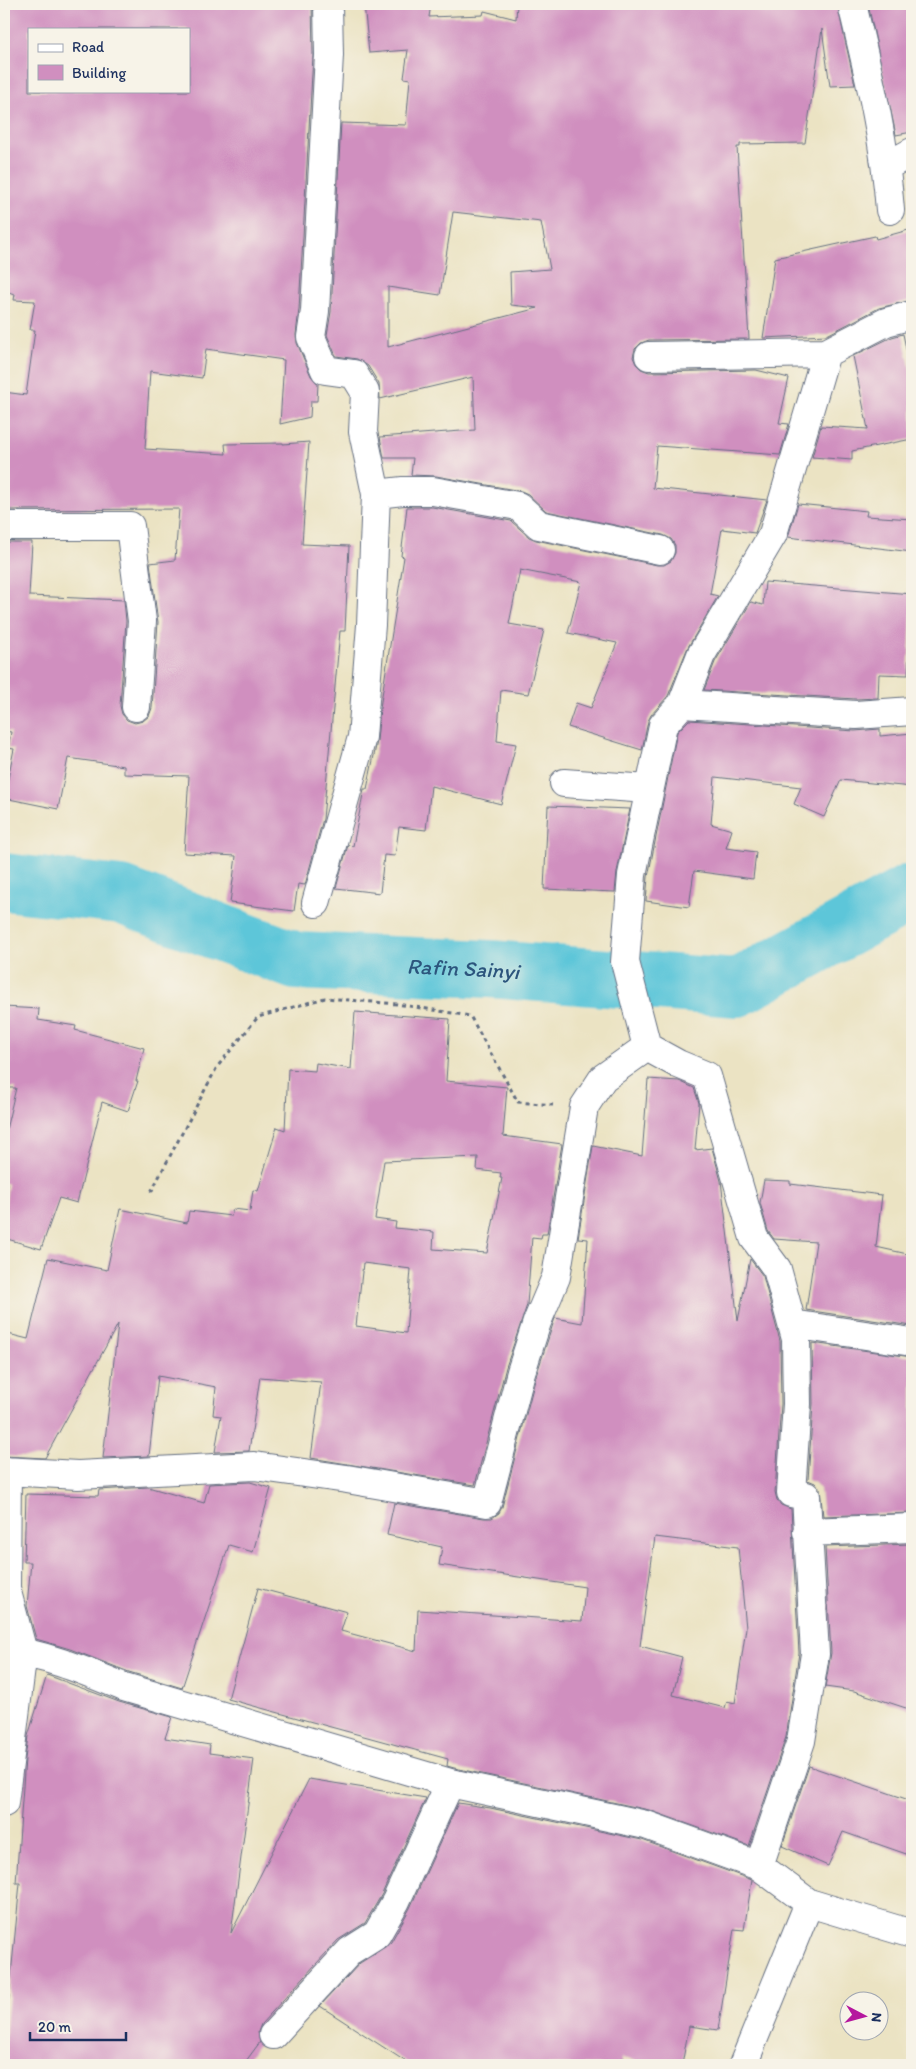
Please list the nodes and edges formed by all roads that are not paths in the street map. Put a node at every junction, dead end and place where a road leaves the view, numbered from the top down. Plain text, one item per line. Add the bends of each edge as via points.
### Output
1 (328, 4) edge
2 (852, 4) edge
3 (912, 152) edge
4 (887, 166) junction
5 (890, 210) dead end
6 (912, 315) edge
7 (826, 353) junction
8 (649, 356) dead end
9 (376, 494) junction
10 (4, 526) edge
11 (660, 550) dead end
12 (682, 704) junction
13 (136, 708) dead end
14 (912, 711) edge
15 (564, 783) dead end
16 (648, 789) junction
17 (316, 903) dead end
18 (648, 1047) junction
19 (792, 1324) junction
20 (912, 1342) edge
21 (5, 1471) edge
22 (912, 1528) edge
23 (807, 1532) junction
24 (13, 1651) edge
25 (450, 1783) junction
26 (4, 1803) edge
27 (759, 1866) junction
28 (809, 1902) junction
29 (912, 1934) edge
30 (273, 2035) dead end
31 (743, 2065) edge

1 - 9 street via 329,56 311,337 325,370 354,374 365,392 363,432
2 - 4 street
3 - 4 street
4 - 5 street
6 - 7 street via 886,322
7 - 8 street
7 - 12 street via 773,534 701,655
9 - 11 street via 433,491 518,506 539,525
9 - 17 street via 371,625 362,737
10 - 13 street via 130,526 142,621
12 - 14 street via 856,715
12 - 16 street via 662,725
15 - 16 street
16 - 18 street via 632,875 625,962
18 - 19 street via 707,1076 754,1238 777,1268
18 - 21 street via 603,1078 584,1107 556,1277 521,1372 487,1503 254,1466 78,1476
19 - 20 street
19 - 23 street via 796,1339 797,1404 791,1493 806,1496
21 - 24 street via 6,1588
22 - 23 street
23 - 27 street via 815,1654 802,1741
24 - 25 street via 73,1666 124,1687
24 - 26 street
25 - 27 street via 646,1825
25 - 30 street via 396,1901 377,1934 350,1951
27 - 28 street
28 - 29 street
28 - 31 street

